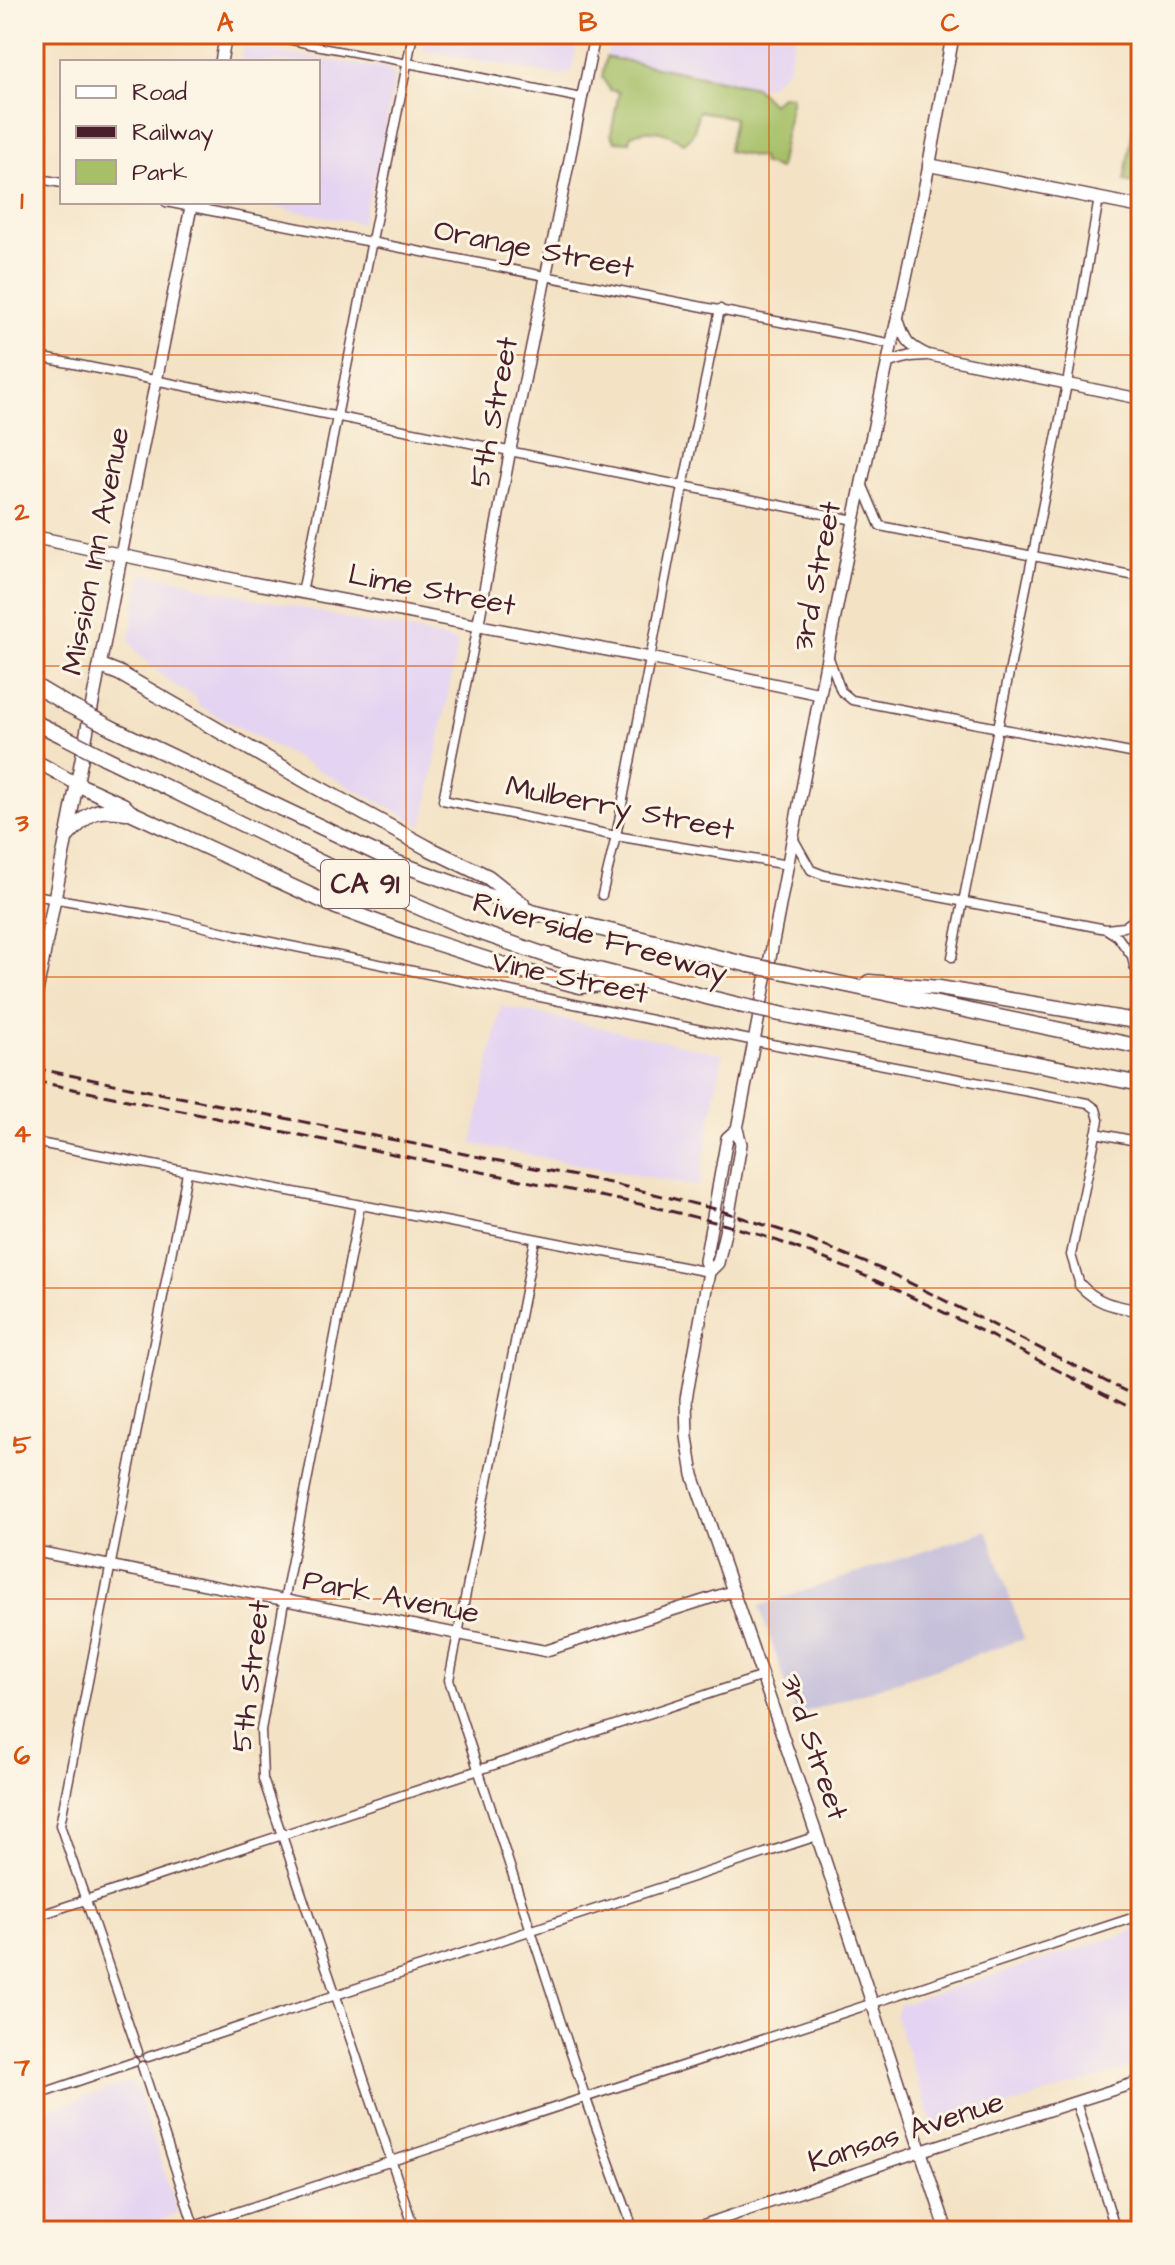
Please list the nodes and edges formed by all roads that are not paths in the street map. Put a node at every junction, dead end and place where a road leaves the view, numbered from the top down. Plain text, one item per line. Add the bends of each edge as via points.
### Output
1 (226, 34) edge
2 (262, 34) edge
3 (413, 34) edge
4 (595, 34) edge
5 (953, 34) edge
6 (221, 60) edge
7 (408, 63) junction
8 (581, 98) junction
9 (929, 165) junction
10 (34, 178) edge
11 (60, 183) edge
12 (1099, 198) junction
13 (192, 204) edge
14 (1141, 207) edge
15 (373, 242) junction
16 (546, 276) junction
17 (720, 309) junction
18 (898, 319) junction
19 (893, 344) junction
20 (928, 355) junction
21 (34, 356) edge
22 (889, 362) junction
23 (155, 381) junction
24 (1067, 384) junction
25 (1141, 399) edge
26 (338, 417) junction
27 (510, 452) junction
28 (862, 485) junction
29 (683, 486) junction
30 (854, 520) junction
31 (34, 537) edge
32 (121, 555) junction
33 (1032, 556) junction
34 (1141, 577) edge
35 (302, 593) junction
36 (478, 625) junction
37 (828, 655) junction
38 (650, 658) junction
39 (101, 666) junction
40 (34, 685) edge
41 (820, 694) junction
42 (34, 722) edge
43 (997, 727) junction
44 (1139, 756) edge
45 (34, 760) edge
46 (77, 784) junction
47 (443, 800) joint
48 (130, 812) junction
49 (67, 836) junction
50 (616, 836) junction
51 (793, 838) junction
52 (788, 865) junction
53 (34, 895) edge
54 (602, 895) dead end
55 (55, 898) junction
56 (965, 901) junction
57 (1140, 911) edge
58 (532, 912) junction
59 (1106, 929) junction
60 (1132, 956) junction
61 (952, 957) dead end
62 (809, 976) junction
63 (1141, 976) edge
64 (639, 981) junction
65 (34, 1005) edge
66 (1141, 1022) edge
67 (755, 1041) junction
68 (1141, 1047) edge
69 (1141, 1084) edge
70 (1096, 1133) junction
71 (34, 1142) edge
72 (1141, 1142) edge
73 (187, 1173) junction
74 (360, 1206) junction
75 (535, 1240) junction
76 (709, 1272) junction
77 (1080, 1285) joint
78 (1141, 1311) edge
79 (34, 1551) edge
80 (111, 1567) junction
81 (733, 1591) junction
82 (284, 1600) junction
83 (457, 1635) junction
84 (763, 1676) junction
85 (478, 1770) junction
86 (282, 1835) junction
87 (817, 1836) junction
88 (86, 1900) junction
89 (1141, 1915) edge
90 (34, 1917) edge
91 (533, 1930) junction
92 (337, 1995) junction
93 (871, 2002) junction
94 (138, 2052) junction
95 (148, 2057) junction
96 (138, 2064) junction
97 (1141, 2081) edge
98 (34, 2096) edge
99 (585, 2096) junction
100 (1076, 2102) junction
101 (921, 2151) junction
102 (391, 2161) junction
103 (194, 2226) junction
104 (179, 2231) edge
105 (415, 2231) edge
106 (634, 2231) edge
107 (686, 2231) edge
108 (947, 2231) edge
109 (1116, 2231) edge

1 - 6 main road
2 - 7 street
3 - 7 street
4 - 8 street, 5th Street
5 - 9 main road, 3rd Street
7 - 8 street
7 - 15 street
8 - 16 street, 5th Street
9 - 12 main road
9 - 18 main road, 3rd Street
10 - 11 street
12 - 14 main road
12 - 24 street
13 - 15 street, Orange Street
13 - 23 main road, Mission Inn Avenue
15 - 16 street, Orange Street
15 - 26 street
16 - 17 street, Orange Street
16 - 27 street, 5th Street
17 - 19 street, Orange Street
17 - 29 street
18 - 19 main road, 3rd Street
18 - 20 street via 908,343
19 - 22 main road, 3rd Street
20 - 22 street
20 - 24 street
21 - 23 street
22 - 28 main road, 3rd Street
23 - 26 street
23 - 32 main road, Mission Inn Avenue
24 - 25 street
24 - 33 street
26 - 27 street
26 - 35 street
27 - 29 street
27 - 36 street, 5th Street
28 - 30 main road, 3rd Street
28 - 33 street via 880,526
29 - 30 street
29 - 38 street
30 - 37 main road, 3rd Street
31 - 32 main road, Lime Street
32 - 35 main road, Lime Street
32 - 39 main road, Mission Inn Avenue
33 - 34 street
33 - 43 street
35 - 36 main road, Lime Street
36 - 38 main road, Lime Street
36 - 47 street, 5th Street
37 - 41 main road, 3rd Street
37 - 43 street via 841,691 852,700
38 - 41 main road, Lime Street
38 - 50 street
39 - 46 main road, Mission Inn Avenue
39 - 58 highway via 488,877
40 - 58 highway, Riverside Freeway / CA 91, bridge via 112,728 395,862
41 - 51 main road, 3rd Street
42 - 64 highway, Riverside Freeway / CA 91, bridge via 464,927
43 - 44 street
43 - 56 street
45 - 46 main road
46 - 48 highway
46 - 49 main road, Mission Inn Avenue
47 - 50 street, Mulberry Street
48 - 49 highway via 92,812
48 - 64 highway via 336,907 417,937 580,986
49 - 55 main road, Mission Inn Avenue
50 - 52 street, Mulberry Street
50 - 54 street
51 - 52 main road, 3rd Street
51 - 56 street via 811,870 824,875
52 - 67 main road, 3rd Street
53 - 55 street, Vine Street
55 - 65 main road, Mission Inn Avenue
55 - 67 street, Vine Street
56 - 59 street
56 - 61 street
57 - 59 street via 1124,927
57 - 60 street
58 - 62 highway, Riverside Freeway / CA 91, bridge
59 - 60 street
60 - 63 street
62 - 66 highway via 939,988
62 - 68 highway, Riverside Freeway / CA 91
64 - 69 highway, Riverside Freeway / CA 91, bridge
67 - 70 street, Vine Street via 1088,1103 1099,1120
67 - 76 main road, 3rd Street via 737,1129 741,1144 728,1219 718,1263
70 - 72 street
70 - 77 street via 1071,1255
71 - 73 street
73 - 74 street
73 - 80 street
74 - 75 street
74 - 82 street, 5th Street
75 - 76 street
75 - 83 street
76 - 81 main road, 3rd Street via 686,1399 687,1437 693,1475
77 - 78 street via 1103,1303
79 - 80 street, Park Avenue
80 - 82 street, Park Avenue
80 - 88 street via 60,1825
81 - 83 street, Park Avenue via 545,1651
81 - 84 main road, 3rd Street
82 - 83 street, Park Avenue
82 - 86 street, 5th Street via 261,1730 263,1779
83 - 85 street via 449,1680
84 - 85 street
84 - 87 main road, 3rd Street
85 - 86 street
85 - 91 street
86 - 88 street
86 - 92 street, 5th Street
87 - 91 street
87 - 93 main road, 3rd Street
88 - 90 street
88 - 94 street
89 - 93 street
91 - 92 street
91 - 99 street
92 - 95 street
92 - 102 street, 5th Street
93 - 99 street
93 - 101 main road, 3rd Street
94 - 95 street
94 - 96 street via 133,2057
95 - 96 street via 146,2064
96 - 98 street
96 - 103 street
97 - 100 street, Kansas Avenue
99 - 102 street
99 - 106 street
100 - 101 street, Kansas Avenue
100 - 109 street
101 - 107 street, Kansas Avenue
101 - 108 main road, 3rd Street
102 - 103 street
102 - 105 street, 5th Street
103 - 104 street

